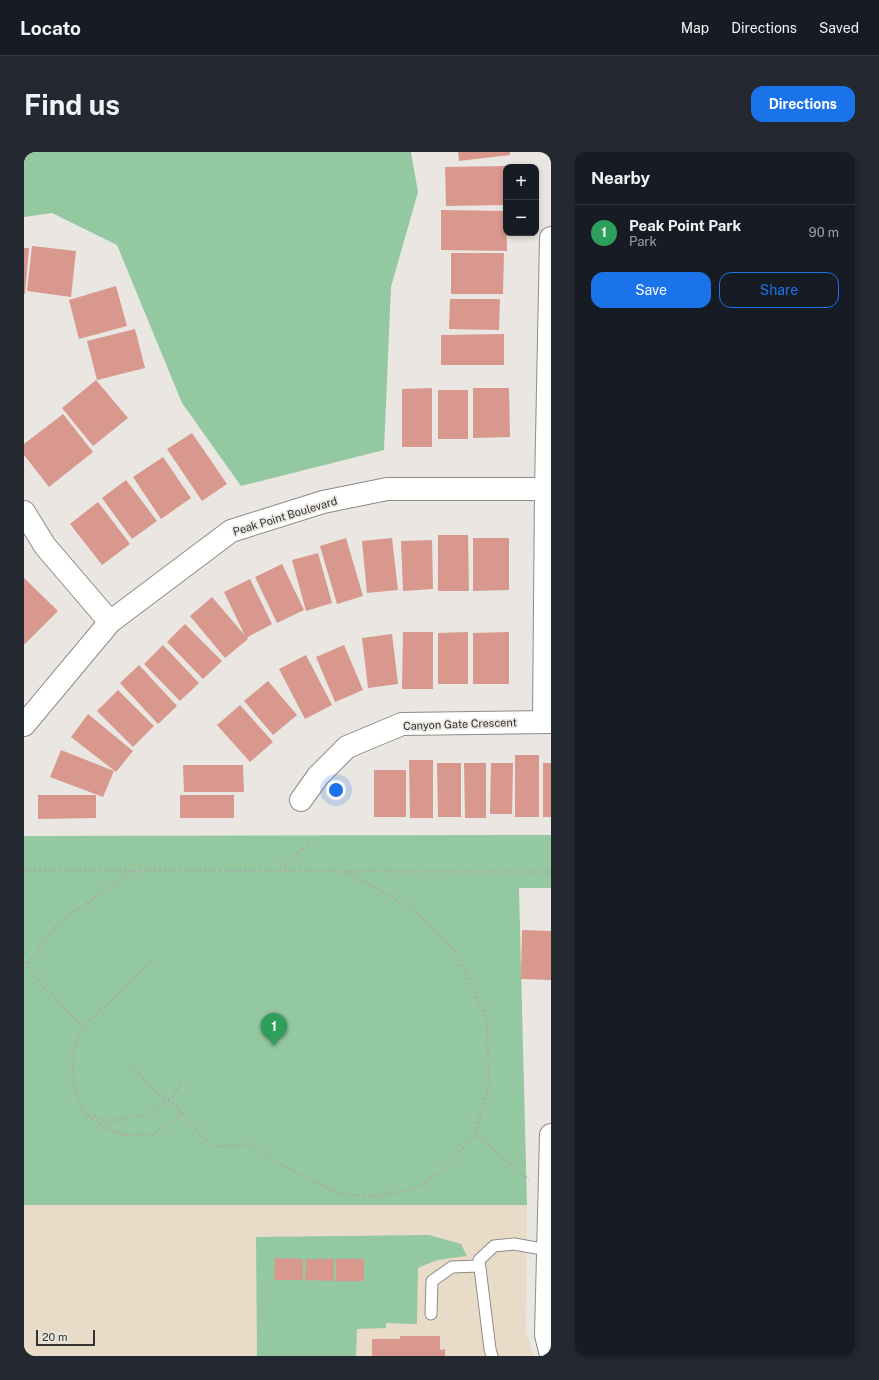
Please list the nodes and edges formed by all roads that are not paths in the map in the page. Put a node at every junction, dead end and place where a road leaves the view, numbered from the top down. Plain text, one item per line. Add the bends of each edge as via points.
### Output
1 (551, 238) edge
2 (548, 489) edge
3 (24, 512) edge
4 (110, 622) junction
5 (548, 722) edge
6 (24, 725) edge
7 (301, 800) dead end
8 (551, 1134) edge
9 (550, 1250) edge
10 (480, 1266) junction
11 (431, 1314) dead end
12 (551, 1355) edge
13 (492, 1356) edge

1 - 2 street
2 - 4 street, Peak Point Boulevard via 387,489 322,502 231,531
2 - 5 street
3 - 4 street via 45,546
4 - 6 street, Peak Point Boulevard
5 - 7 street, Canyon Gate Crescent via 402,724 347,747 318,776
8 - 9 street
9 - 10 lane via 514,1244 494,1246 479,1260
9 - 12 street via 546,1335
10 - 11 lane via 452,1267 432,1281
10 - 13 lane

